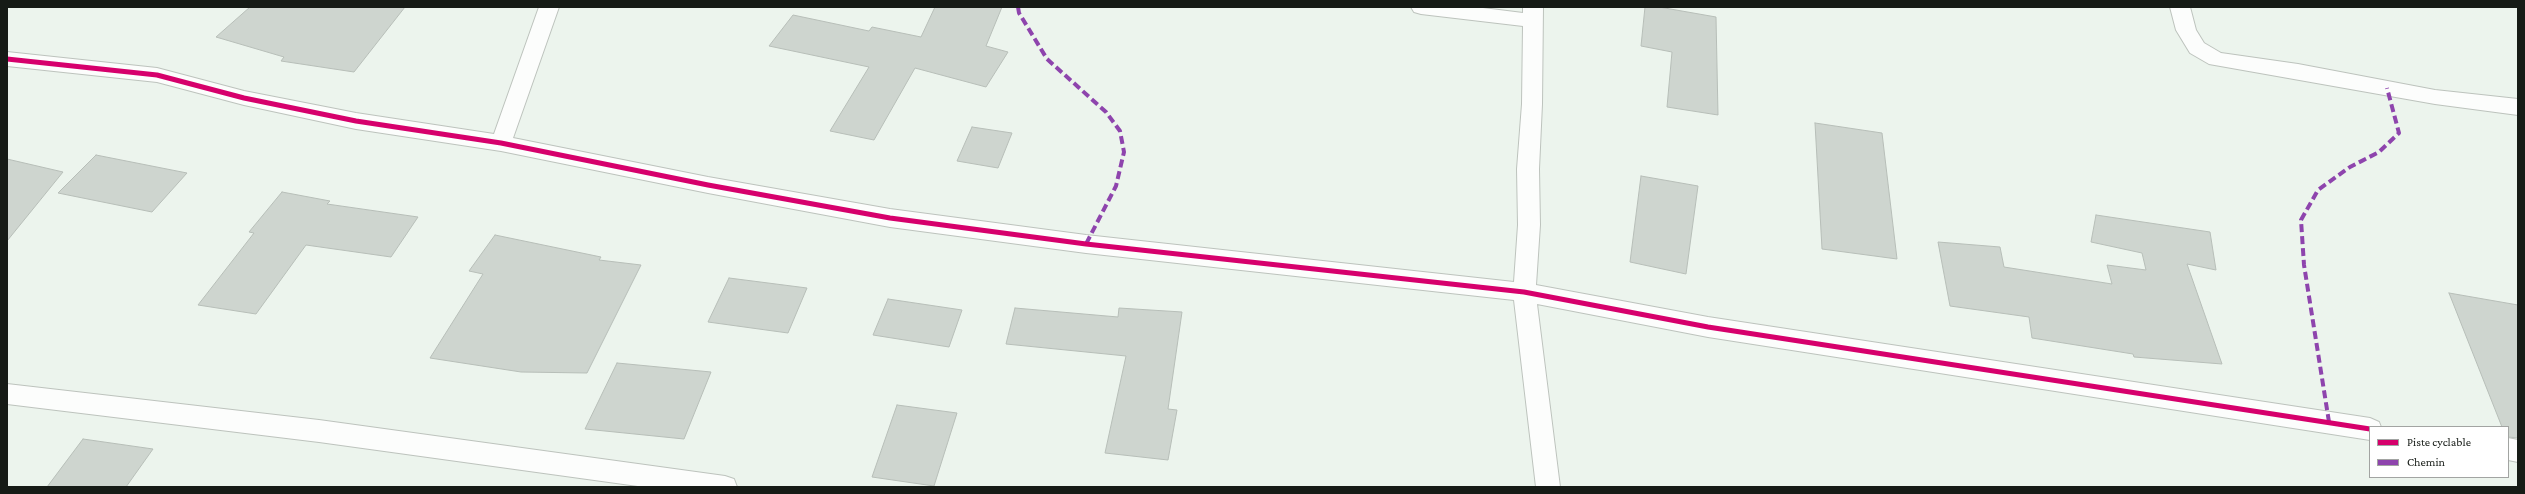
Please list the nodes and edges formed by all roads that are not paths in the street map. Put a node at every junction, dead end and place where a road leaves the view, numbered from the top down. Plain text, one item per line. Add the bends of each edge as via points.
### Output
1 (549, 7) edge
2 (1421, 7) edge
3 (2180, 7) edge
4 (1534, 14) edge
5 (7, 59) edge
6 (2518, 107) edge
7 (501, 143) junction
8 (1524, 292) junction
9 (7, 394) edge
10 (2369, 428) edge
11 (725, 487) edge
12 (1548, 487) edge

1 - 7 street
2 - 4 street
3 - 6 street via 2186,30 2197,48 2216,59 2298,71 2435,97
4 - 8 street via 1528,169 1529,225
5 - 7 street via 157,75 244,98 356,121
7 - 8 street via 708,185 973,231
8 - 10 street via 1708,327
8 - 12 street
9 - 11 street via 319,432

